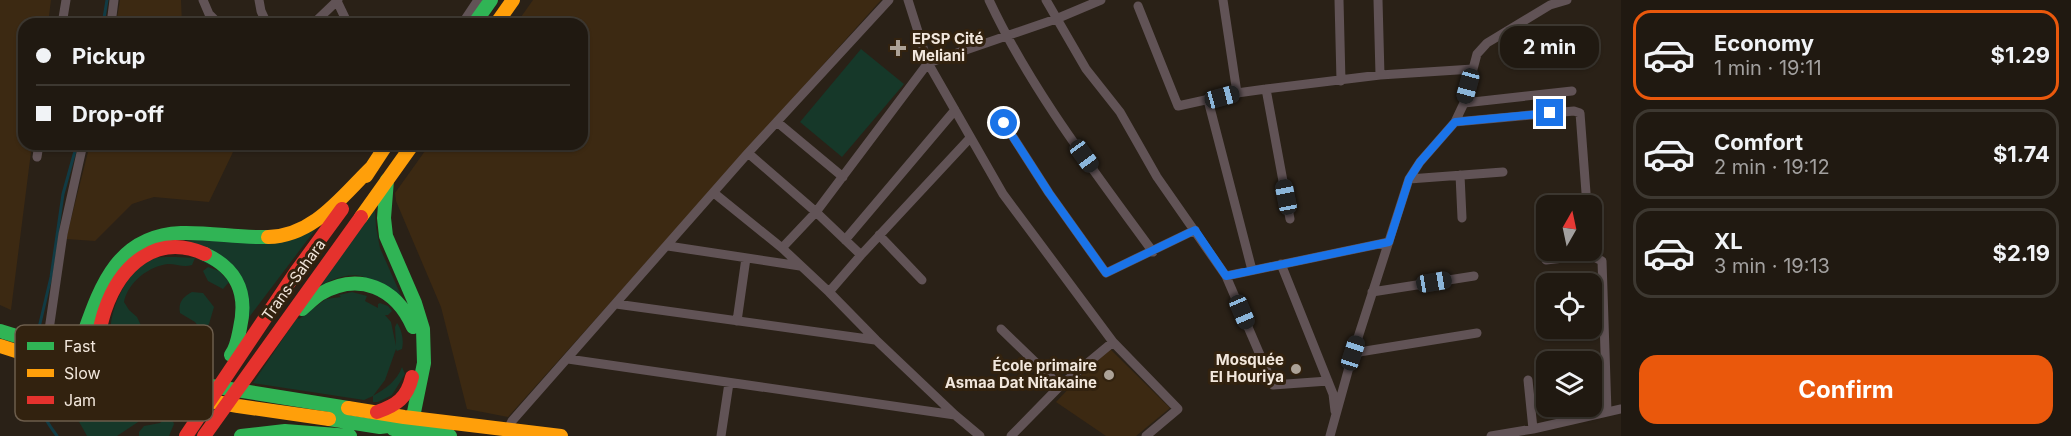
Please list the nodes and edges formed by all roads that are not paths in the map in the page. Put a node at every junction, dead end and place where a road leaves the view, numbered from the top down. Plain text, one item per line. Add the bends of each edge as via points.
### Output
1 (66, 0) edge
2 (114, 0) edge
3 (203, 0) edge
4 (259, 0) edge
5 (478, 0) edge
6 (491, 0) edge
7 (513, 0) edge
8 (889, 0) edge
9 (909, 0) edge
10 (989, 0) edge
11 (1046, 0) edge
12 (1101, 0) edge
13 (1223, 0) edge
14 (1339, 0) edge
15 (1378, 0) edge
16 (1568, 0) edge
17 (338, 1) edge
18 (1550, 2) edge
19 (1138, 6) dead end
20 (63, 18) edge
21 (112, 18) edge
22 (213, 18) edge
23 (264, 18) edge
24 (320, 18) edge
25 (345, 18) edge
26 (466, 18) edge
27 (478, 18) edge
28 (500, 18) edge
29 (1056, 19) junction
30 (1006, 35) junction
31 (928, 63) junction
32 (1473, 69) junction
33 (1380, 75) junction
34 (1341, 81) junction
35 (1266, 89) junction
36 (1572, 92) dead end
37 (1236, 93) junction
38 (1208, 100) junction
39 (1464, 103) junction
40 (955, 110) junction
41 (777, 122) junction
42 (1455, 122) junction
43 (1004, 123) dead end
44 (970, 138) junction
45 (38, 150) edge
46 (82, 150) edge
47 (374, 150) edge
48 (383, 150) edge
49 (408, 150) edge
50 (748, 153) junction
51 (37, 157) dead end
52 (374, 164) junction
53 (1503, 172) dead end
54 (1460, 175) junction
55 (843, 177) junction
56 (1409, 179) junction
57 (387, 180) junction
58 (714, 193) junction
59 (1586, 195) edge
60 (816, 212) junction
61 (1462, 218) dead end
62 (1290, 219) dead end
63 (1195, 230) junction
64 (879, 235) junction
65 (845, 240) junction
66 (1389, 242) junction
67 (668, 246) junction
68 (782, 248) junction
69 (1153, 252) junction
70 (861, 255) junction
71 (746, 258) junction
72 (1602, 261) edge
73 (1281, 264) junction
74 (800, 266) junction
75 (1252, 270) junction
76 (1226, 276) junction
77 (1474, 276) dead end
78 (922, 280) dead end
79 (829, 292) junction
80 (1372, 292) junction
81 (616, 304) junction
82 (737, 321) junction
83 (285, 322) junction
84 (1604, 323) joint
85 (50, 325) edge
86 (87, 325) edge
87 (100, 325) edge
88 (1001, 329) dead end
89 (1477, 333) dead end
90 (876, 340) junction
91 (1113, 342) junction
92 (1353, 353) junction
93 (568, 359) junction
94 (222, 380) junction
95 (1528, 380) dead end
96 (1328, 381) junction
97 (729, 383) junction
98 (213, 386) edge
99 (1060, 386) junction
100 (414, 392) junction
101 (213, 394) edge
102 (213, 401) edge
103 (1621, 409) edge
104 (1607, 411) junction
105 (377, 412) junction
106 (955, 415) junction
107 (1336, 416) junction
108 (196, 421) edge
109 (446, 421) junction
110 (409, 422) junction
111 (508, 429) junction
112 (1533, 429) junction
113 (186, 436) edge
114 (204, 436) edge
115 (241, 436) edge
116 (350, 436) edge
117 (450, 436) edge
118 (561, 436) edge
119 (721, 436) edge
120 (980, 436) edge
121 (1011, 436) edge
122 (1146, 436) edge
123 (1330, 436) edge
124 (1491, 436) edge

1 - 20 street
2 - 21 street
3 - 22 street
4 - 23 street
5 - 26 street
6 - 27 highway
7 - 28 highway
8 - 41 street
9 - 31 street
10 - 30 street
11 - 29 street
12 - 29 street
13 - 37 street
14 - 34 street
15 - 33 street
16 - 18 street
17 - 24 street
17 - 25 street
18 - 32 street via 1487,43 1477,54
19 - 38 street via 1178,106
29 - 30 street
29 - 63 street
30 - 31 street
30 - 69 street via 1070,137
31 - 40 street
31 - 55 street
32 - 33 street
32 - 39 street
33 - 34 street
34 - 35 street
35 - 37 street
35 - 62 street
36 - 39 street
37 - 38 street
38 - 75 street
39 - 42 street
40 - 44 street
40 - 65 street
41 - 50 street
41 - 55 street
42 - 56 street
42 - 59 street via 1580,113
43 - 69 street via 1106,273
44 - 64 street
44 - 91 street via 1003,194
45 - 51 street
46 - 85 street via 63,234
47 - 52 street
48 - 52 highway
49 - 57 highway, Trans-Sahara
50 - 58 street
50 - 60 street
52 - 86 highway via 320,219 286,235 262,238 183,231 156,236 131,249 115,265 99,291
52 - 94 highway
53 - 54 street
54 - 56 street
54 - 61 street
55 - 60 street
56 - 66 street
57 - 83 highway, Trans-Sahara
57 - 100 highway via 384,218 388,242 423,329 424,363
58 - 67 street
58 - 68 street
60 - 65 street
60 - 68 street
63 - 69 street
63 - 76 street
64 - 70 street
64 - 78 street
65 - 70 street
66 - 73 street
66 - 80 street
67 - 71 street
67 - 81 street
68 - 74 street
70 - 79 street
71 - 74 street
71 - 82 street
72 - 84 street
73 - 75 street
73 - 96 street
74 - 79 street
75 - 76 street
76 - 96 street via 1274,385
77 - 80 street
79 - 90 street
80 - 92 street
81 - 82 street
81 - 93 street
82 - 90 street
83 - 100 highway via 335,287 355,283 375,286 390,294 409,314 414,332
83 - 114 highway, Trans-Sahara
84 - 104 street
87 - 94 highway via 120,279 139,259 152,251 200,251 231,272 243,298 237,341
88 - 99 street
89 - 92 street
90 - 106 street
91 - 99 street
91 - 122 street via 1178,409
92 - 107 street
93 - 97 street
93 - 111 street
94 - 101 highway
95 - 112 street
96 - 107 street
97 - 106 street
97 - 119 street
98 - 105 highway
99 - 121 street
100 - 105 highway
100 - 109 highway
100 - 110 highway
102 - 110 highway via 380,427
103 - 104 street
104 - 112 street
105 - 110 highway
106 - 120 street
107 - 123 street
108 - 113 highway
109 - 110 highway
109 - 111 highway
110 - 117 highway
111 - 118 highway
112 - 124 street
115 - 116 highway via 285,431

